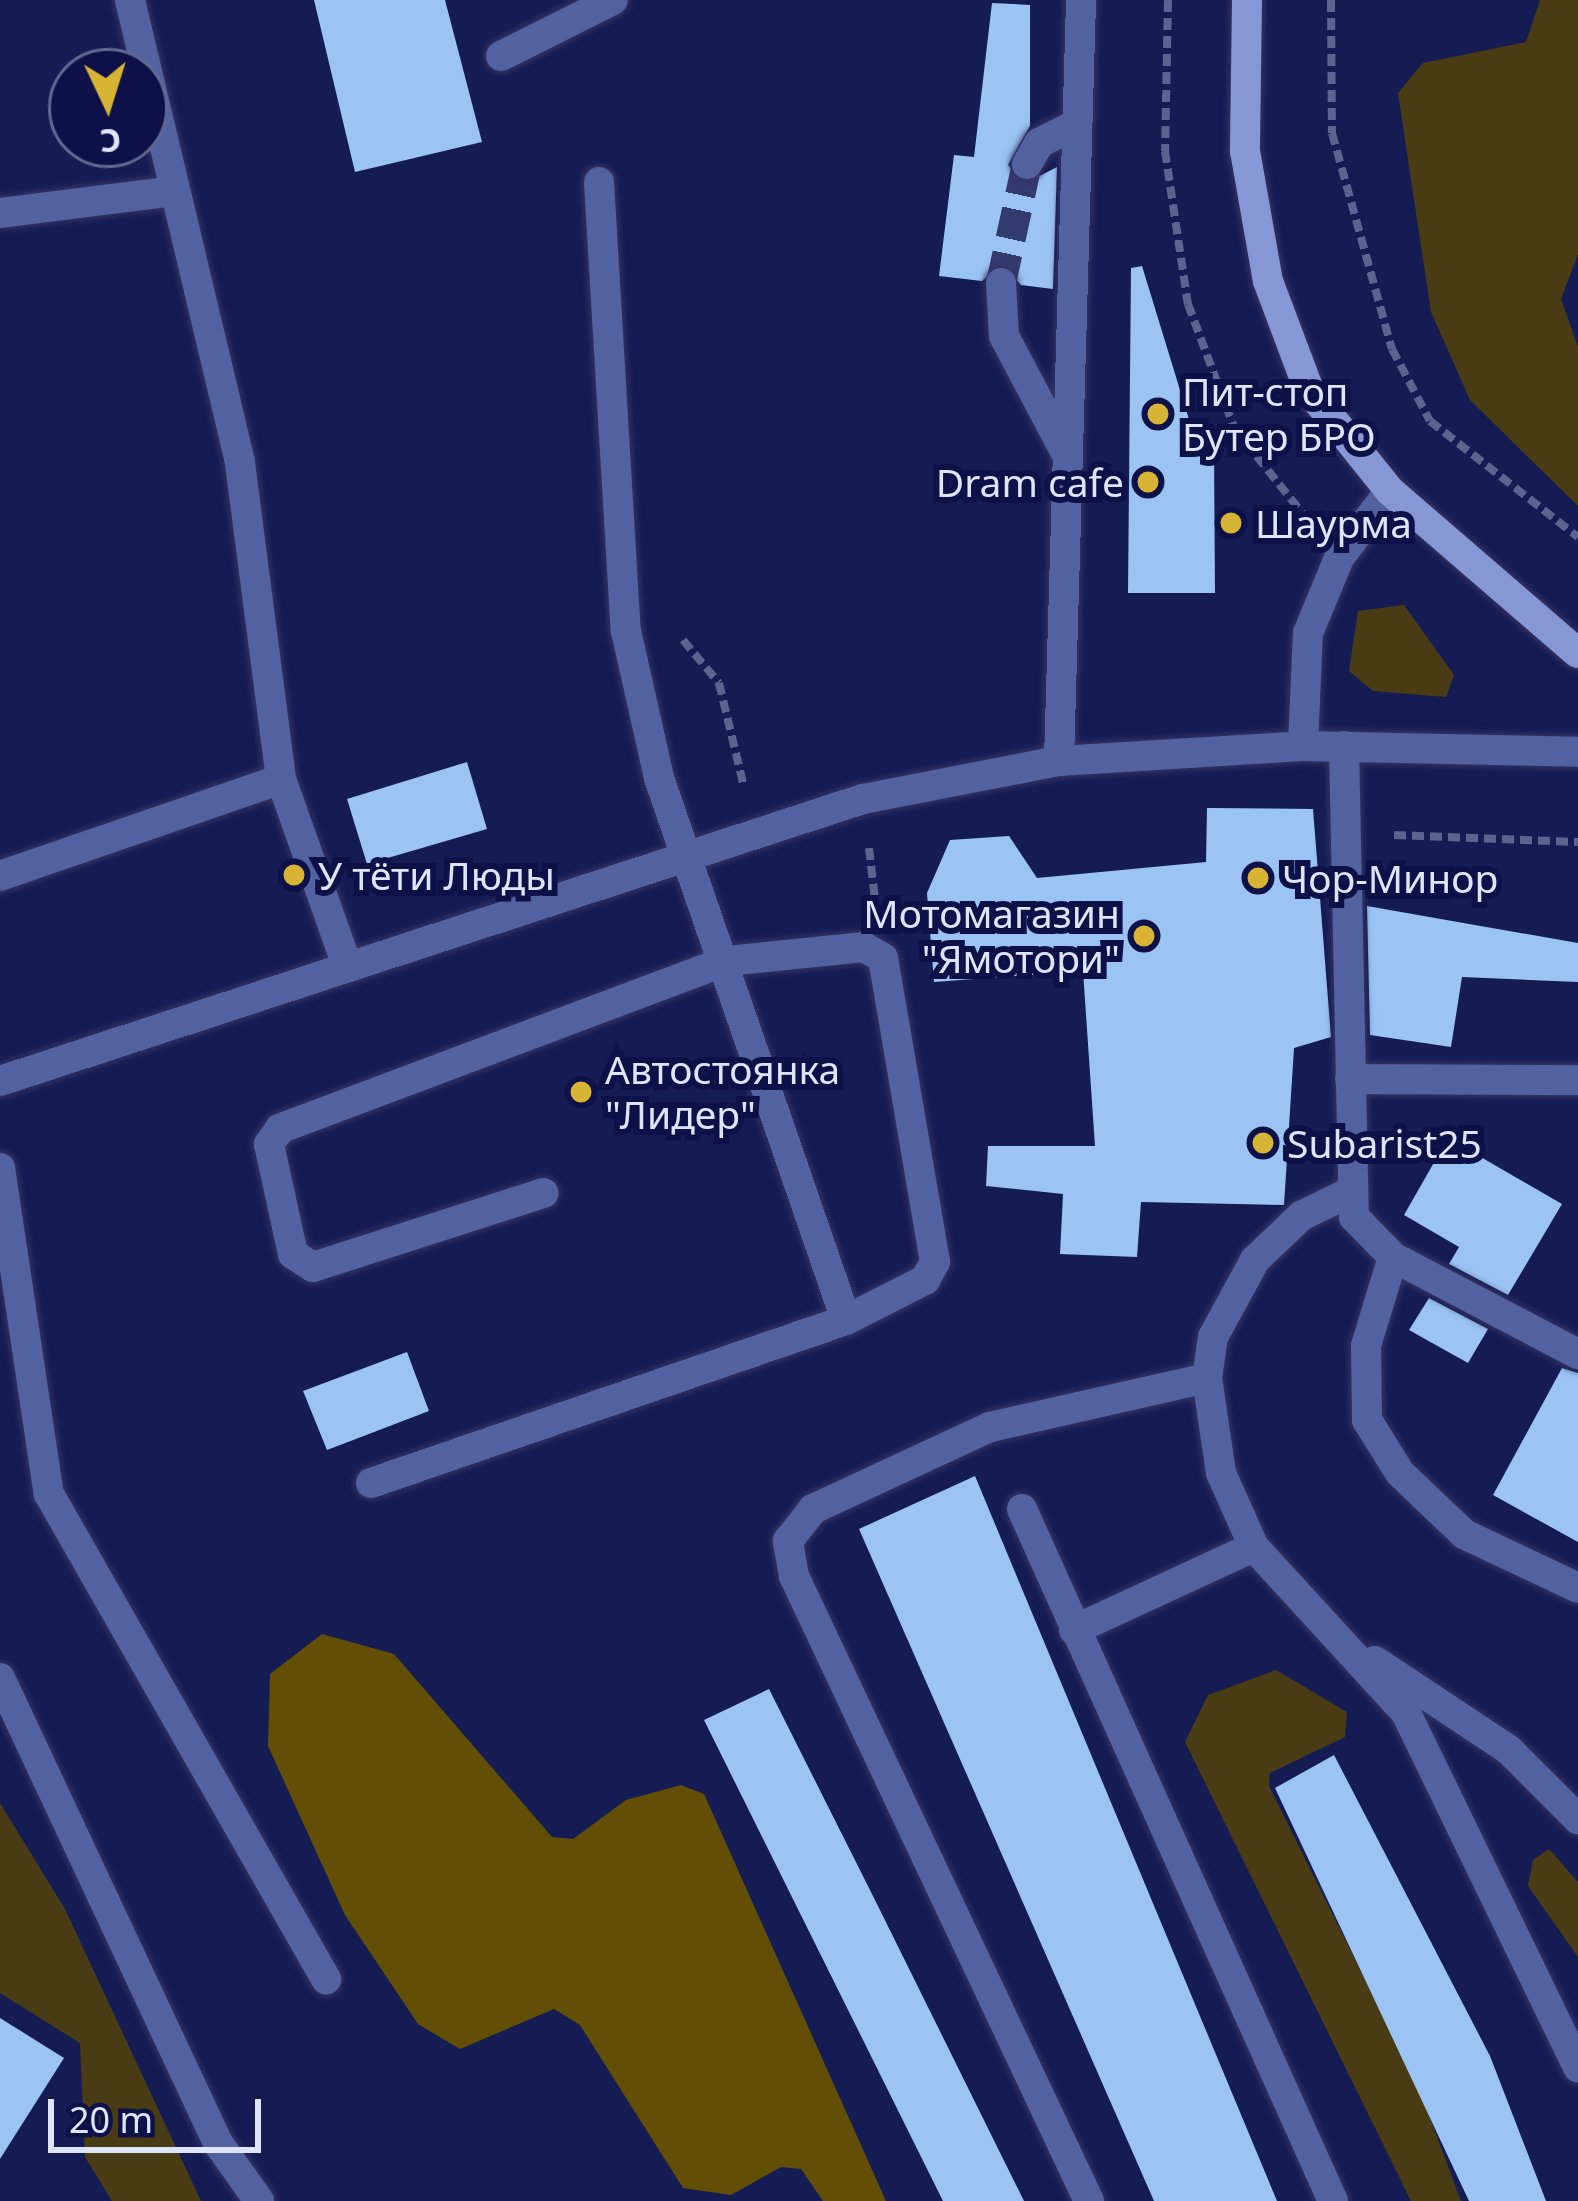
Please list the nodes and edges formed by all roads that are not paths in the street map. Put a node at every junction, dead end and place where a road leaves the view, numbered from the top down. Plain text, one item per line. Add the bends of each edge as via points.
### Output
1 (130, 0) edge
2 (613, 0) edge
3 (1081, 0) edge
4 (1246, 0) edge
5 (502, 56) dead end
6 (1077, 124) junction
7 (1027, 164) tunnel mouth
8 (599, 182) dead end
9 (173, 191) junction
10 (0, 213) edge
11 (1001, 283) tunnel mouth
12 (1065, 451) junction
13 (1390, 491) junction
14 (1578, 653) edge
15 (1303, 746) junction
16 (1345, 746) junction
17 (1578, 752) edge
18 (1059, 760) junction
19 (281, 779) junction
20 (687, 848) junction
21 (0, 876) edge
22 (345, 960) junction
23 (726, 961) junction
24 (1350, 1079) junction
25 (0, 1081) edge
26 (1578, 1081) edge
27 (0, 1168) edge
28 (1352, 1191) junction
29 (543, 1193) dead end
30 (1393, 1257) junction
31 (846, 1320) junction
32 (1578, 1354) edge
33 (1207, 1378) junction
34 (371, 1483) dead end
35 (1022, 1509) dead end
36 (1254, 1547) junction
37 (1578, 1588) edge
38 (1074, 1630) junction
39 (1358, 1650) junction
40 (0, 1678) edge
41 (1578, 1819) edge
42 (326, 1979) dead end
43 (1578, 2068) edge
44 (259, 2201) edge
45 (1089, 2201) edge
46 (1333, 2201) edge

1 - 9 street
2 - 5 street
3 - 6 street
4 - 13 main road via 1245,151 1268,281 1309,390
6 - 7 street
6 - 12 street
8 - 20 street via 626,632
9 - 10 street
9 - 19 street via 257,551
11 - 12 street via 1004,336
12 - 18 street
13 - 14 main road
13 - 15 street via 1339,558 1308,633
15 - 16 street
15 - 18 street
16 - 17 street
16 - 24 street
18 - 20 street via 863,799
19 - 21 street
19 - 22 street
20 - 22 street
20 - 23 street
22 - 25 street
23 - 29 street via 280,1129 269,1144 293,1255 313,1267
23 - 31 street
23 - 31 street via 876,950 935,1262 910,1293
24 - 26 street
24 - 28 street
27 - 42 street via 49,1493
28 - 30 street via 1366,1236
28 - 33 street via 1301,1216 1255,1260 1213,1336
30 - 32 street
30 - 37 street via 1366,1346 1367,1420 1400,1473 1464,1534
31 - 34 street
33 - 36 street via 1221,1473
33 - 45 street via 990,1426 813,1508 788,1541 794,1576
35 - 38 street
36 - 38 street
36 - 39 street
38 - 46 street
39 - 41 street via 1509,1750
39 - 43 street via 1406,1713
40 - 44 street via 218,2143

